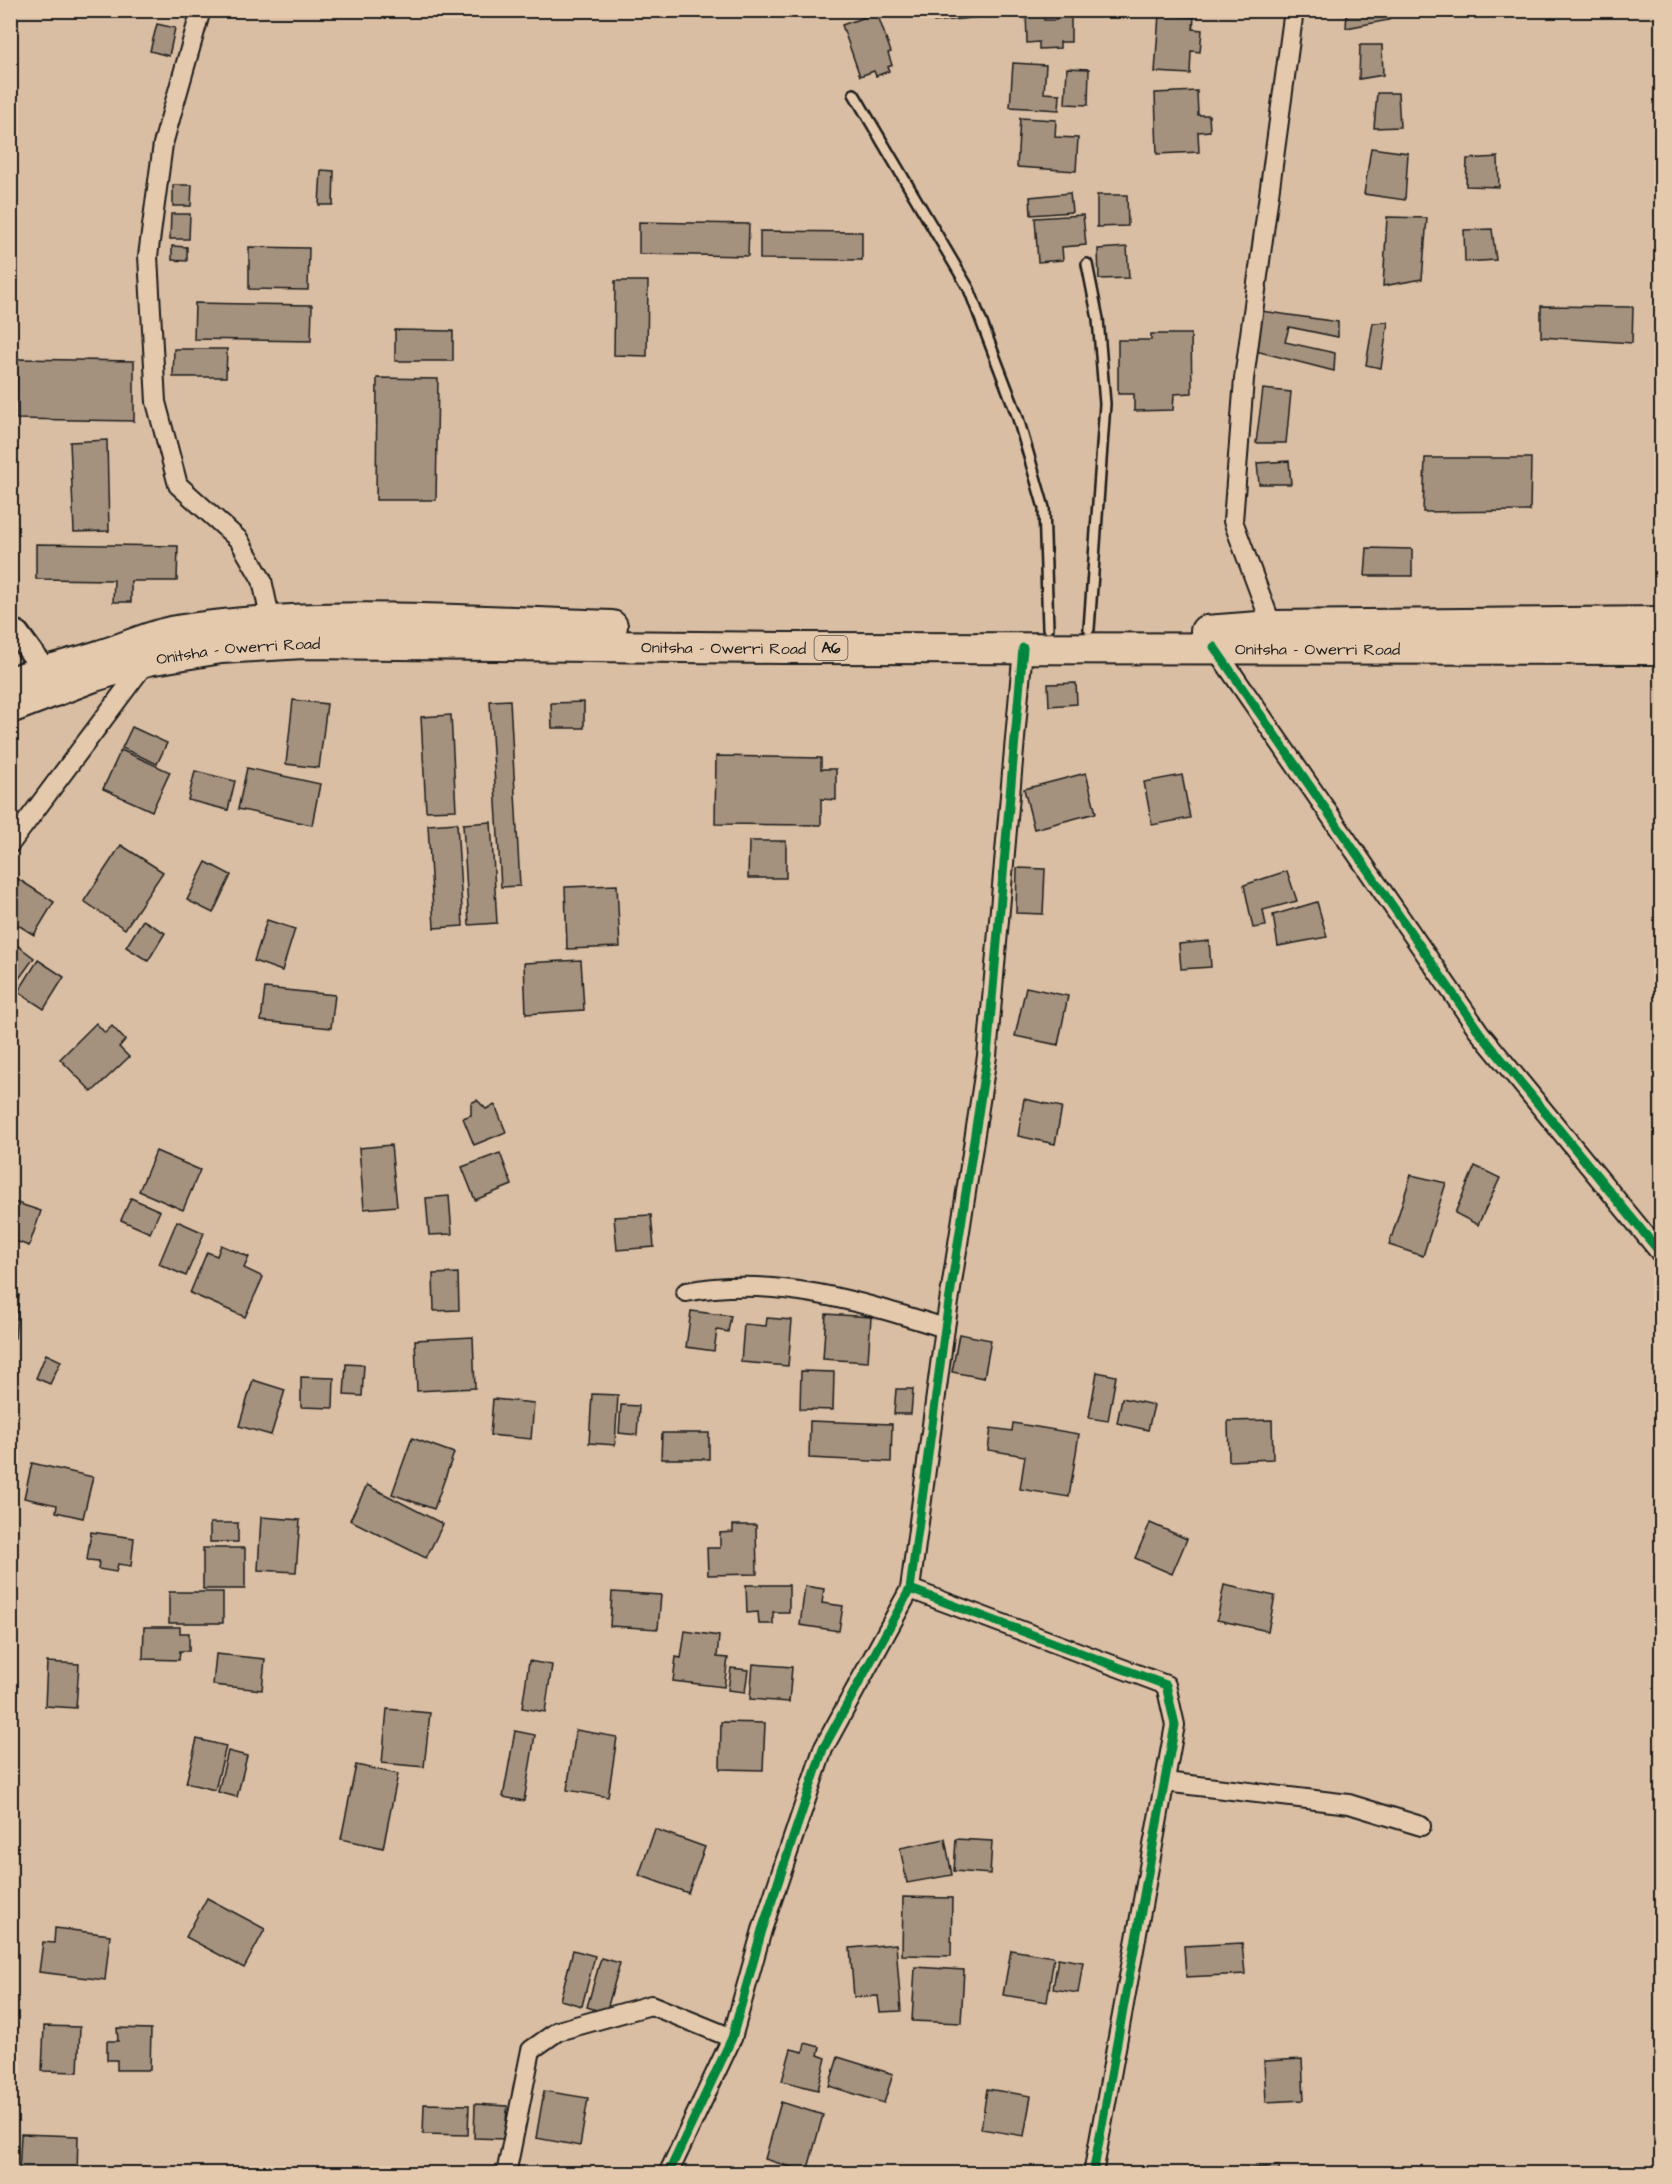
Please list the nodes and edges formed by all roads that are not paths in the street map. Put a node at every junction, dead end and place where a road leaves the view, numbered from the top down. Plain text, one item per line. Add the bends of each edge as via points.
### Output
1 (201, 10) edge
2 (1294, 10) edge
3 (854, 94) dead end
4 (1087, 264) dead end
5 (271, 622) junction
6 (1662, 622) edge
7 (1272, 626) junction
8 (1048, 628) junction
9 (1089, 629) junction
10 (10, 630) edge
11 (1214, 647) junction
12 (1023, 648) junction
13 (1662, 649) edge
14 (148, 660) junction
15 (44, 670) junction
16 (10, 682) edge
17 (10, 708) edge
18 (10, 844) edge
19 (1662, 1255) edge
20 (686, 1292) dead end
21 (945, 1328) junction
22 (909, 1589) junction
23 (1165, 1782) junction
24 (1421, 1826) dead end
25 (732, 2038) junction
26 (506, 2174) edge
27 (668, 2174) edge
28 (1093, 2174) edge

1 - 5 street via 163,144 148,256 156,402 178,485 239,540 262,580
2 - 7 street via 1246,368 1233,520
3 - 8 lane via 969,289 1017,415 1044,508
4 - 9 lane via 1098,319 1105,404
5 - 8 highway, Onitsha - Owerri Road / A6 via 348,618 655,627
5 - 15 highway, Onitsha - Owerri Road / A6 via 173,631
6 - 7 highway, Onitsha - Owerri Road / A6
7 - 9 highway, Onitsha - Owerri Road / A6 via 1196,632
8 - 9 highway, Onitsha - Owerri Road / A6
10 - 15 street via 17,633
11 - 12 highway, Onitsha - Owerri Road / A6
11 - 13 highway, Onitsha - Owerri Road / A6
11 - 19 street via 1480,1033
12 - 14 highway, Onitsha - Owerri Road / A6 via 303,643 221,648
12 - 21 street via 987,1056
14 - 17 highway, Onitsha - Owerri Road / A6
14 - 18 street
15 - 16 highway, Onitsha - Owerri Road / A6
20 - 21 street via 711,1287 770,1287 855,1300
21 - 22 street
22 - 23 street via 1166,1685 1175,1725
22 - 25 street via 823,1749 762,1930
23 - 24 street via 1349,1804
23 - 28 street
25 - 26 street via 651,2005 558,2031 531,2050
25 - 27 street

